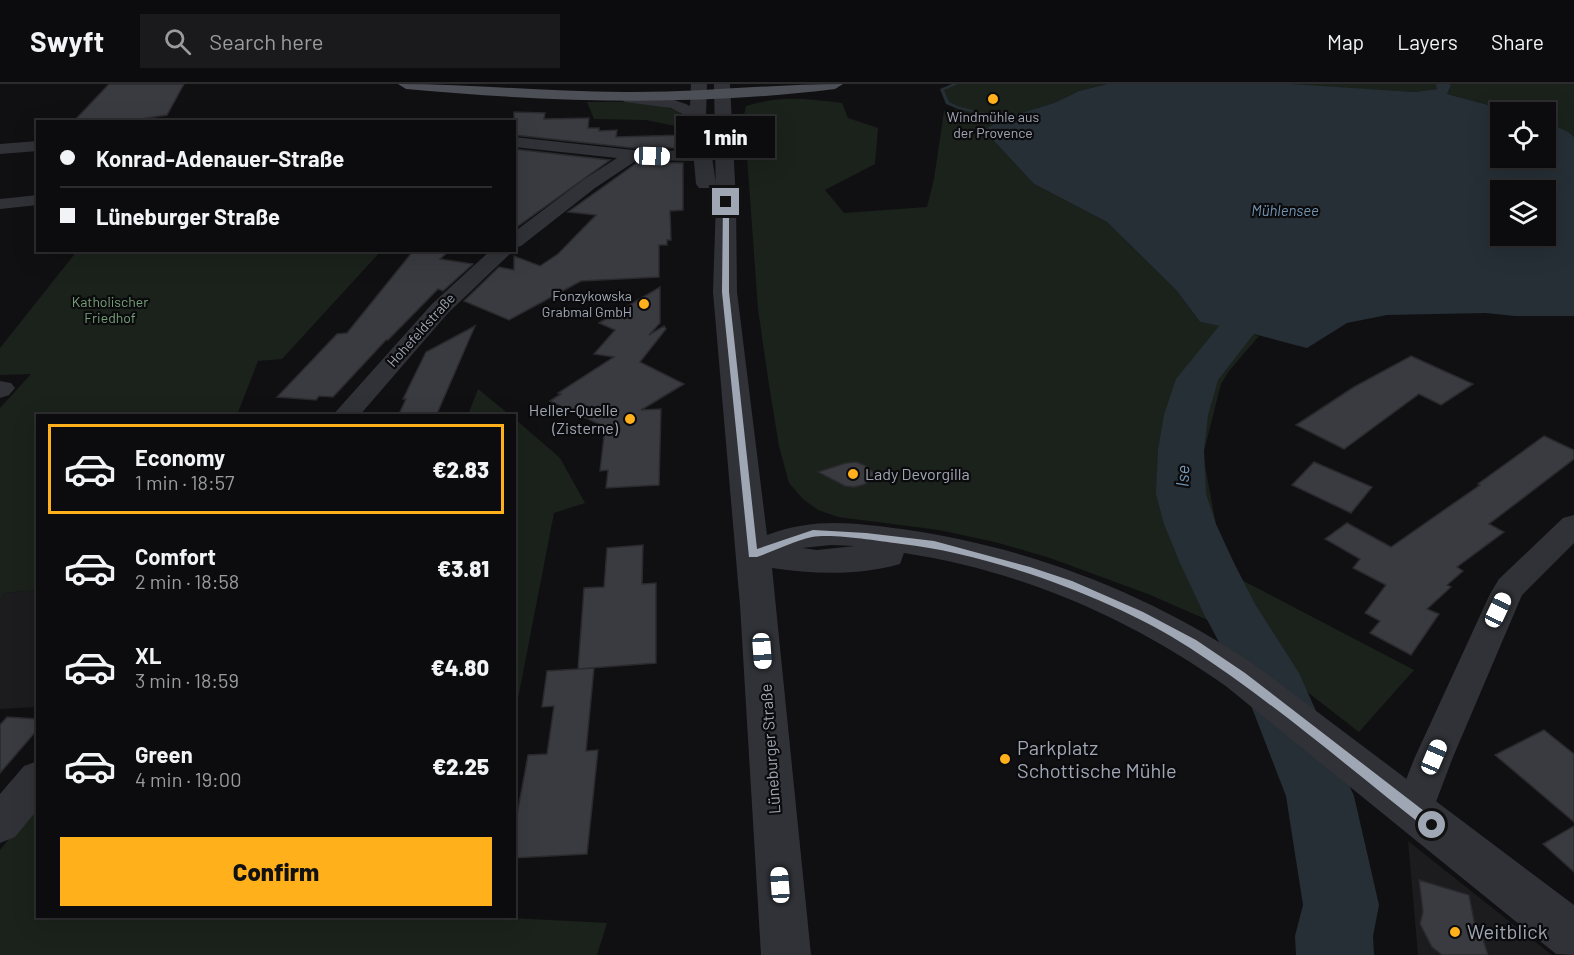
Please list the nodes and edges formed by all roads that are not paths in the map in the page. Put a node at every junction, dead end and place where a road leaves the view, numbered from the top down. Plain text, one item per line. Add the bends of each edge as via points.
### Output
1 (406, 84) edge
2 (440, 84) edge
3 (776, 84) edge
4 (835, 84) edge
5 (722, 89) edge
6 (699, 90) edge
7 (625, 97) junction
8 (698, 116) junction
9 (516, 142) edge
10 (36, 146) edge
11 (0, 149) edge
12 (633, 155) junction
13 (702, 156) junction
14 (36, 200) edge
15 (0, 204) edge
16 (516, 240) edge
17 (502, 252) edge
18 (725, 292) junction
19 (347, 414) edge
20 (1574, 525) edge
21 (753, 555) junction
22 (22, 786) edge
23 (1414, 810) junction
24 (0, 824) edge
25 (1574, 936) edge
26 (786, 955) edge

1 - 7 main road via 488,92
2 - 6 main road
3 - 5 main road
4 - 5 main road
5 - 6 main road
5 - 18 street, Lüneburger Straße
6 - 7 main road
6 - 8 street, Lüneburger Straße
7 - 8 street via 675,104
8 - 13 street, Lüneburger Straße
9 - 12 street
10 - 11 street
12 - 13 street
12 - 16 street
13 - 18 street, Lüneburger Straße
14 - 15 street
17 - 19 street, Hohefeldstraße via 440,307
18 - 21 street, Lüneburger Straße
20 - 23 street via 1506,594
21 - 23 street via 817,562 892,555 1027,570 1068,584 1192,643 1241,676
21 - 26 street, Lüneburger Straße
22 - 24 street
23 - 25 street

